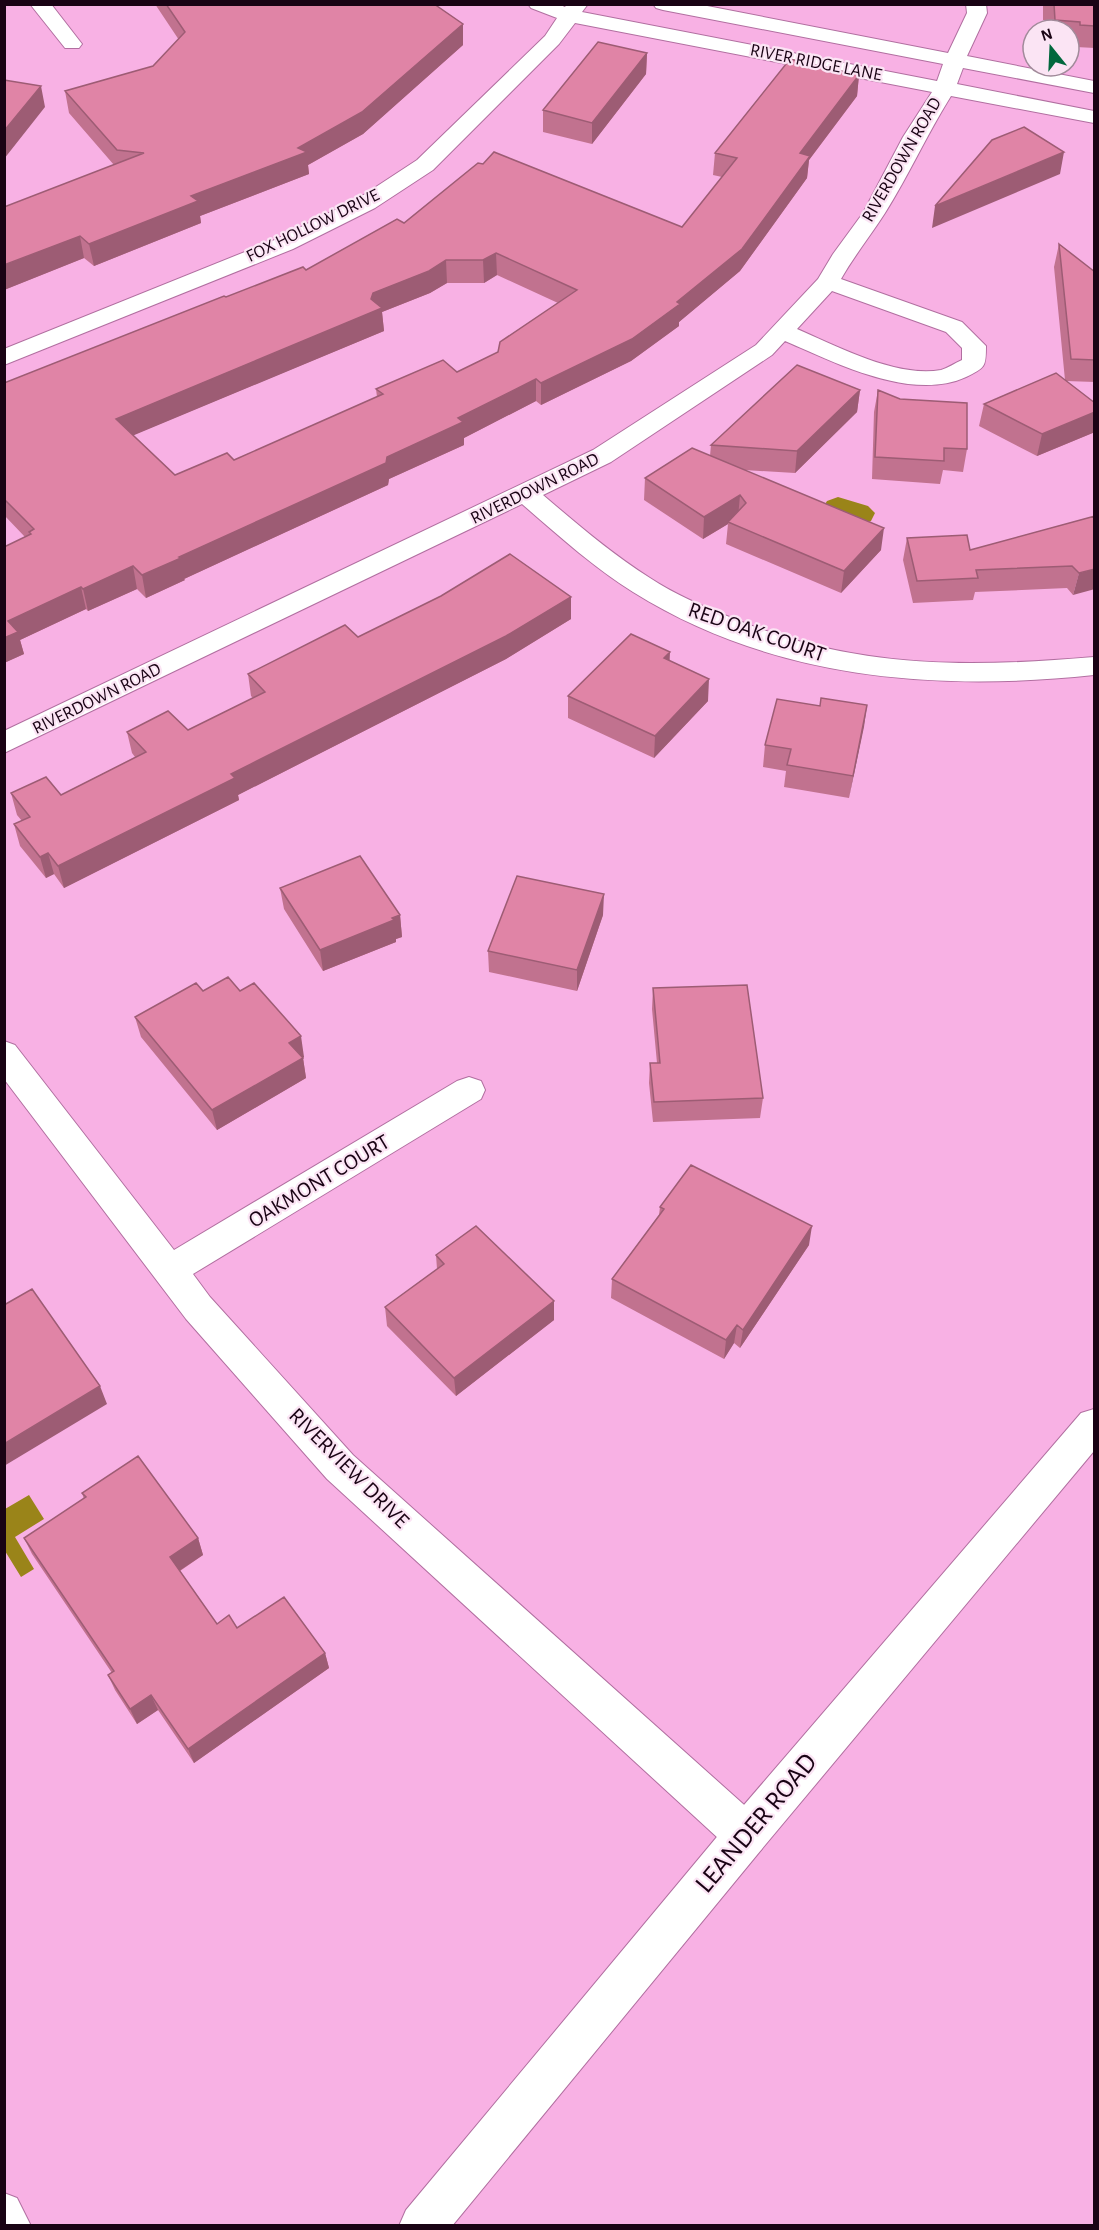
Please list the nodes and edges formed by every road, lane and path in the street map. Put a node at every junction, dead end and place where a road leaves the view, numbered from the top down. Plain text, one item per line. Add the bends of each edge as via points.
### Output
1 (40, 4) edge
2 (538, 4) edge
3 (663, 4) edge
4 (976, 4) edge
5 (574, 10) edge
6 (72, 44) dead end
7 (955, 60) junction
8 (1095, 87) edge
9 (945, 88) junction
10 (1095, 117) edge
11 (828, 282) junction
12 (781, 331) junction
13 (4, 358) edge
14 (526, 494) junction
15 (1095, 666) edge
16 (4, 743) edge
17 (4, 1054) edge
18 (469, 1090) dead end
19 (169, 1271) junction
20 (1095, 1425) edge
21 (746, 1835) junction
22 (4, 2211) edge
23 (13, 2226) edge
24 (422, 2226) edge

1 - 6 street
2 - 5 street, RIVER RIDGE LANE
3 - 7 street, RIVER RIDGE LANE
4 - 7 street, RIVERDOWN ROAD via 977,13
5 - 9 street, RIVER RIDGE LANE
5 - 13 street, FOX HOLLOW DRIVE via 552,40 425,165 367,202 285,244
7 - 8 street, RIVER RIDGE LANE
7 - 9 street, RIVERDOWN ROAD
9 - 10 street, RIVER RIDGE LANE
9 - 11 street, RIVERDOWN ROAD via 878,205
11 - 12 street, RIVERDOWN ROAD
11 - 12 street via 954,327 974,346 974,363 942,377 903,376
12 - 14 street, RIVERDOWN ROAD via 764,350 612,450
14 - 15 street, RED OAK COURT via 606,561 659,595 721,624 789,648 861,666 954,673 1017,673
14 - 16 street, RIVERDOWN ROAD
17 - 19 street, RIVERVIEW DRIVE
18 - 19 street, OAKMONT COURT
19 - 21 street, RIVERVIEW DRIVE via 340,1467
20 - 21 street, LEANDER ROAD
21 - 24 street, LEANDER ROAD
22 - 23 lane

